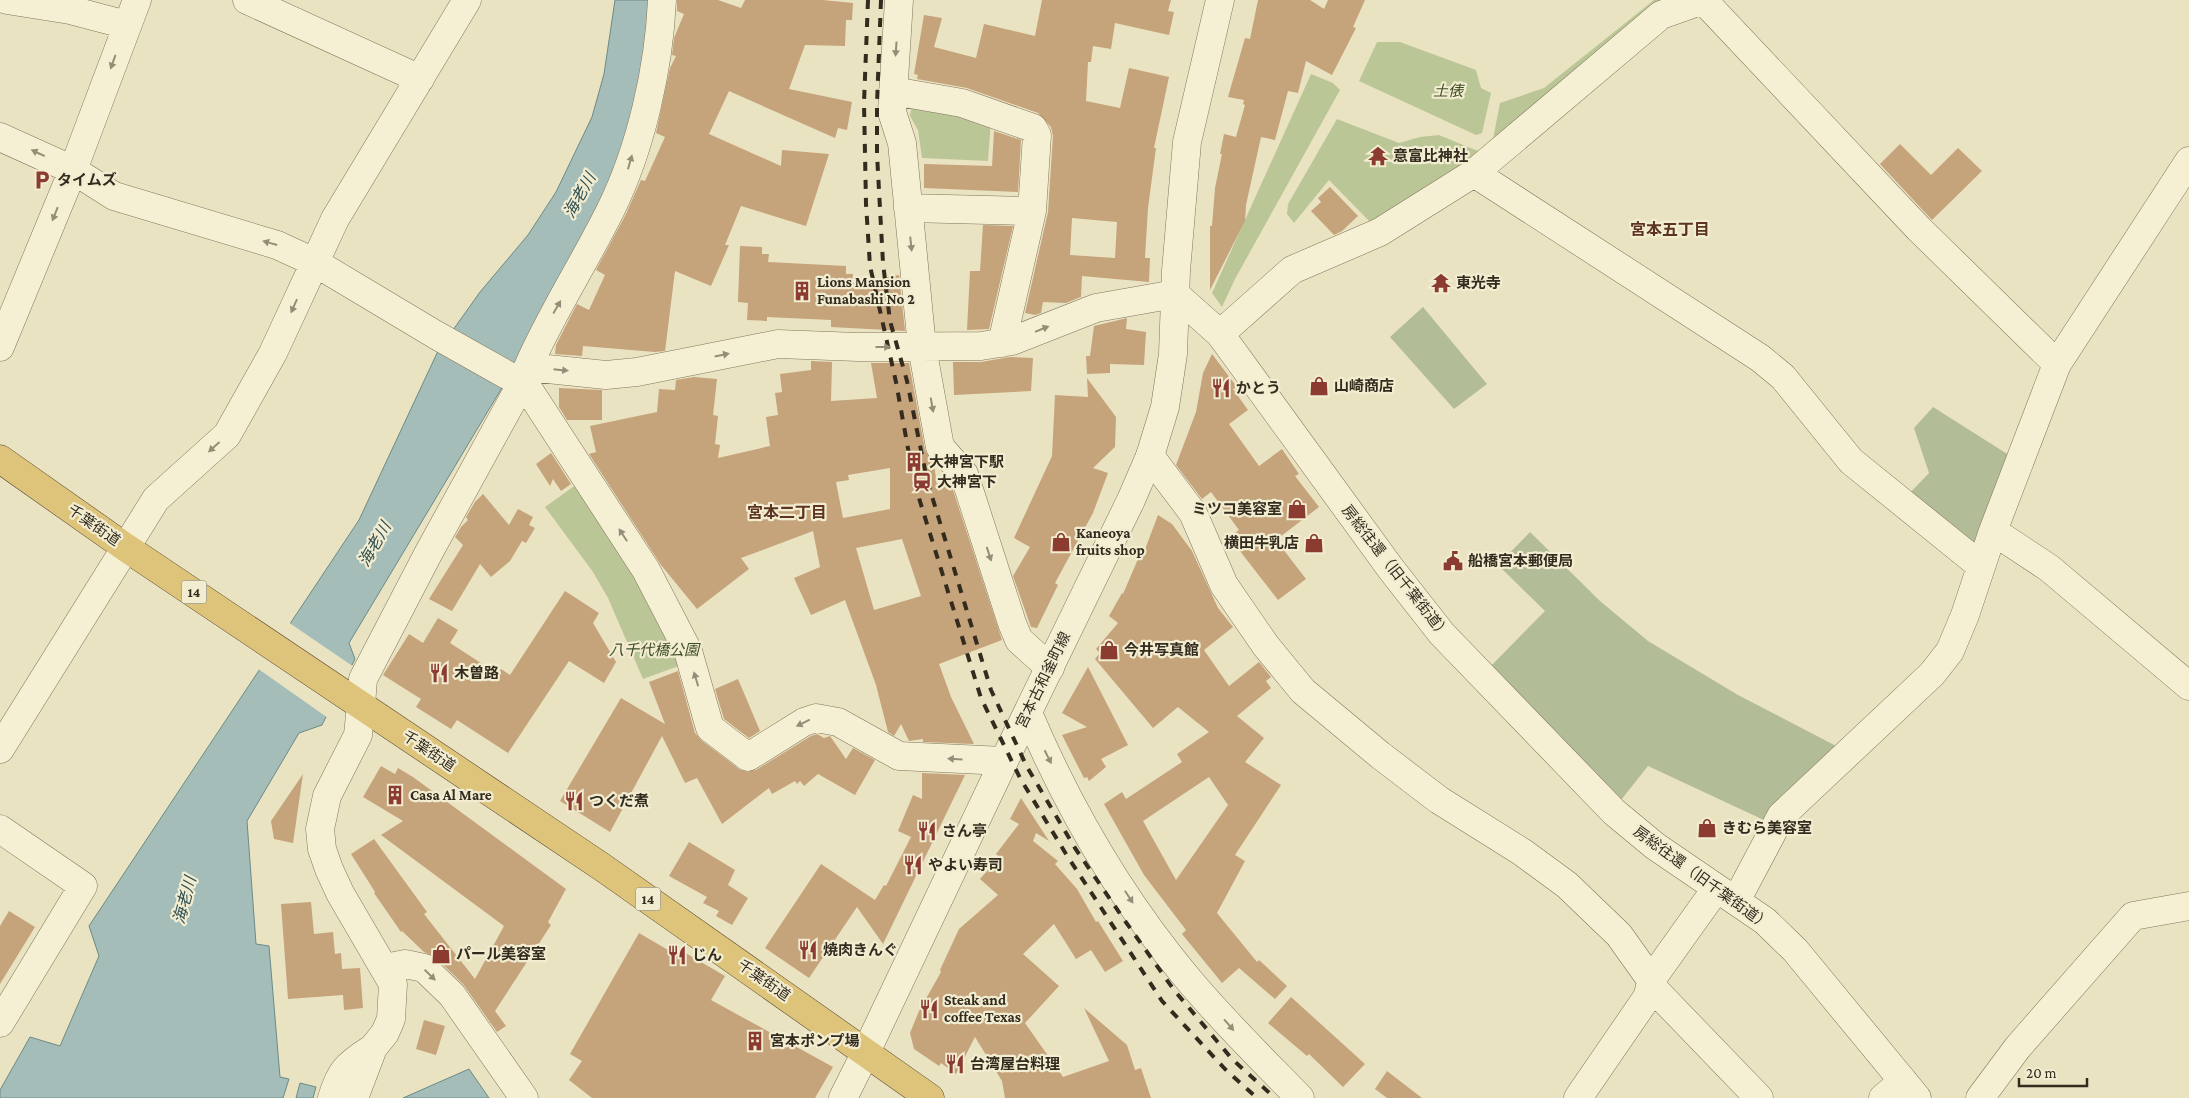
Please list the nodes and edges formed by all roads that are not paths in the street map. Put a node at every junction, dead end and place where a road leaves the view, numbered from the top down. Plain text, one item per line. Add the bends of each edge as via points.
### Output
1 (7, 0) edge
2 (247, 0) edge
3 (467, 0) edge
4 (662, 0) edge
5 (899, 0) edge
6 (1220, 0) edge
7 (1703, 0) edge
8 (132, 12) edge
9 (420, 79) junction
10 (894, 91) junction
11 (0, 137) edge
12 (2189, 161) edge
13 (73, 170) junction
14 (1474, 173) junction
15 (908, 208) junction
16 (1032, 211) junction
17 (314, 262) junction
18 (1175, 294) junction
19 (1220, 334) junction
20 (1002, 343) junction
21 (0, 347) edge
22 (922, 347) junction
23 (2057, 364) junction
24 (519, 374) junction
25 (1150, 456) junction
26 (0, 459) edge
27 (1993, 531) junction
28 (125, 547) junction
29 (1981, 566) junction
30 (1050, 668) junction
31 (2189, 686) edge
32 (355, 692) junction
33 (1028, 713) junction
34 (0, 749) edge
35 (1004, 761) junction
36 (0, 829) edge
37 (1726, 895) junction
38 (2189, 906) edge
39 (385, 968) junction
40 (1651, 984) junction
41 (3, 1010) edge
42 (866, 1052) junction
43 (1901, 1092) edge
44 (344, 1095) edge
45 (524, 1098) edge
46 (843, 1098) edge
47 (930, 1098) edge
48 (1300, 1098) edge
49 (1578, 1098) edge
50 (1759, 1098) edge
51 (1980, 1098) edge

1 - 8 street via 70,10
2 - 9 street
3 - 9 street
24 -> 4 street via 611,209 626,174 653,80 661,34
5 -> 10 street
6 - 18 street via 1187,142
7 - 14 street via 1662,15
7 - 23 street via 1919,230
8 -> 13 street
9 - 17 street via 334,219
10 - 15 street via 892,112 902,143
10 - 16 street via 962,102 1033,128 1037,135
13 -> 11 street
12 - 23 street
17 -> 13 street via 277,245 114,196
13 -> 21 street
14 - 19 street via 1380,232 1292,270
14 - 29 street via 1760,358 1783,377 1850,461
15 - 16 street
15 -> 22 street
16 - 20 street
17 - 24 street via 446,340
17 -> 28 street via 273,353 227,435 156,500
18 - 19 street, 房総往還（旧千葉街道）
20 -> 18 street via 1096,308
18 - 25 street, 宮本古和釜町線 via 1166,407
19 - 37 street, 房総往還（旧千葉街道） via 1442,634 1614,812 1655,846
20 - 22 street via 956,348
24 -> 22 street via 638,372 778,344
22 -> 30 street via 940,447 964,474 1019,640
23 - 27 street
24 - 32 street
35 -> 24 street via 900,756 838,722 816,718 804,722 748,757 710,728 688,651 646,570
25 - 30 street, 宮本古和釜町線
25 - 40 street via 1193,513 1224,585 1266,646 1303,691 1380,756 1439,800 1522,852 1567,885 1619,936
26 - 28 highway, 千葉街道 / 14
27 - 29 street
27 - 31 street via 2049,568
28 - 32 highway, 千葉街道 / 14 via 263,638
28 - 34 street
29 - 37 street via 1950,651 1932,674 1781,816
30 - 33 street, 宮本古和釜町線
32 - 39 street via 358,735 325,804 321,836 327,863 340,893
32 - 42 highway, 千葉街道 / 14
33 - 35 street, 宮本古和釜町線
33 -> 48 street via 1086,832 1135,906 1187,978
35 - 42 street, 宮本古和釜町線
36 - 41 street via 84,886
37 - 40 street
37 - 43 street, 房総往還（旧千葉街道） via 1765,921 1795,950
38 - 51 street via 2133,916 2018,1047
39 - 44 street via 393,984 390,1019 385,1033 373,1048 349,1064 339,1076
39 -> 45 street via 405,964 424,968 452,996
40 - 49 street via 1648,996
40 - 50 street
42 - 46 street, 宮本古和釜町線
42 - 47 highway, 千葉街道 / 14

